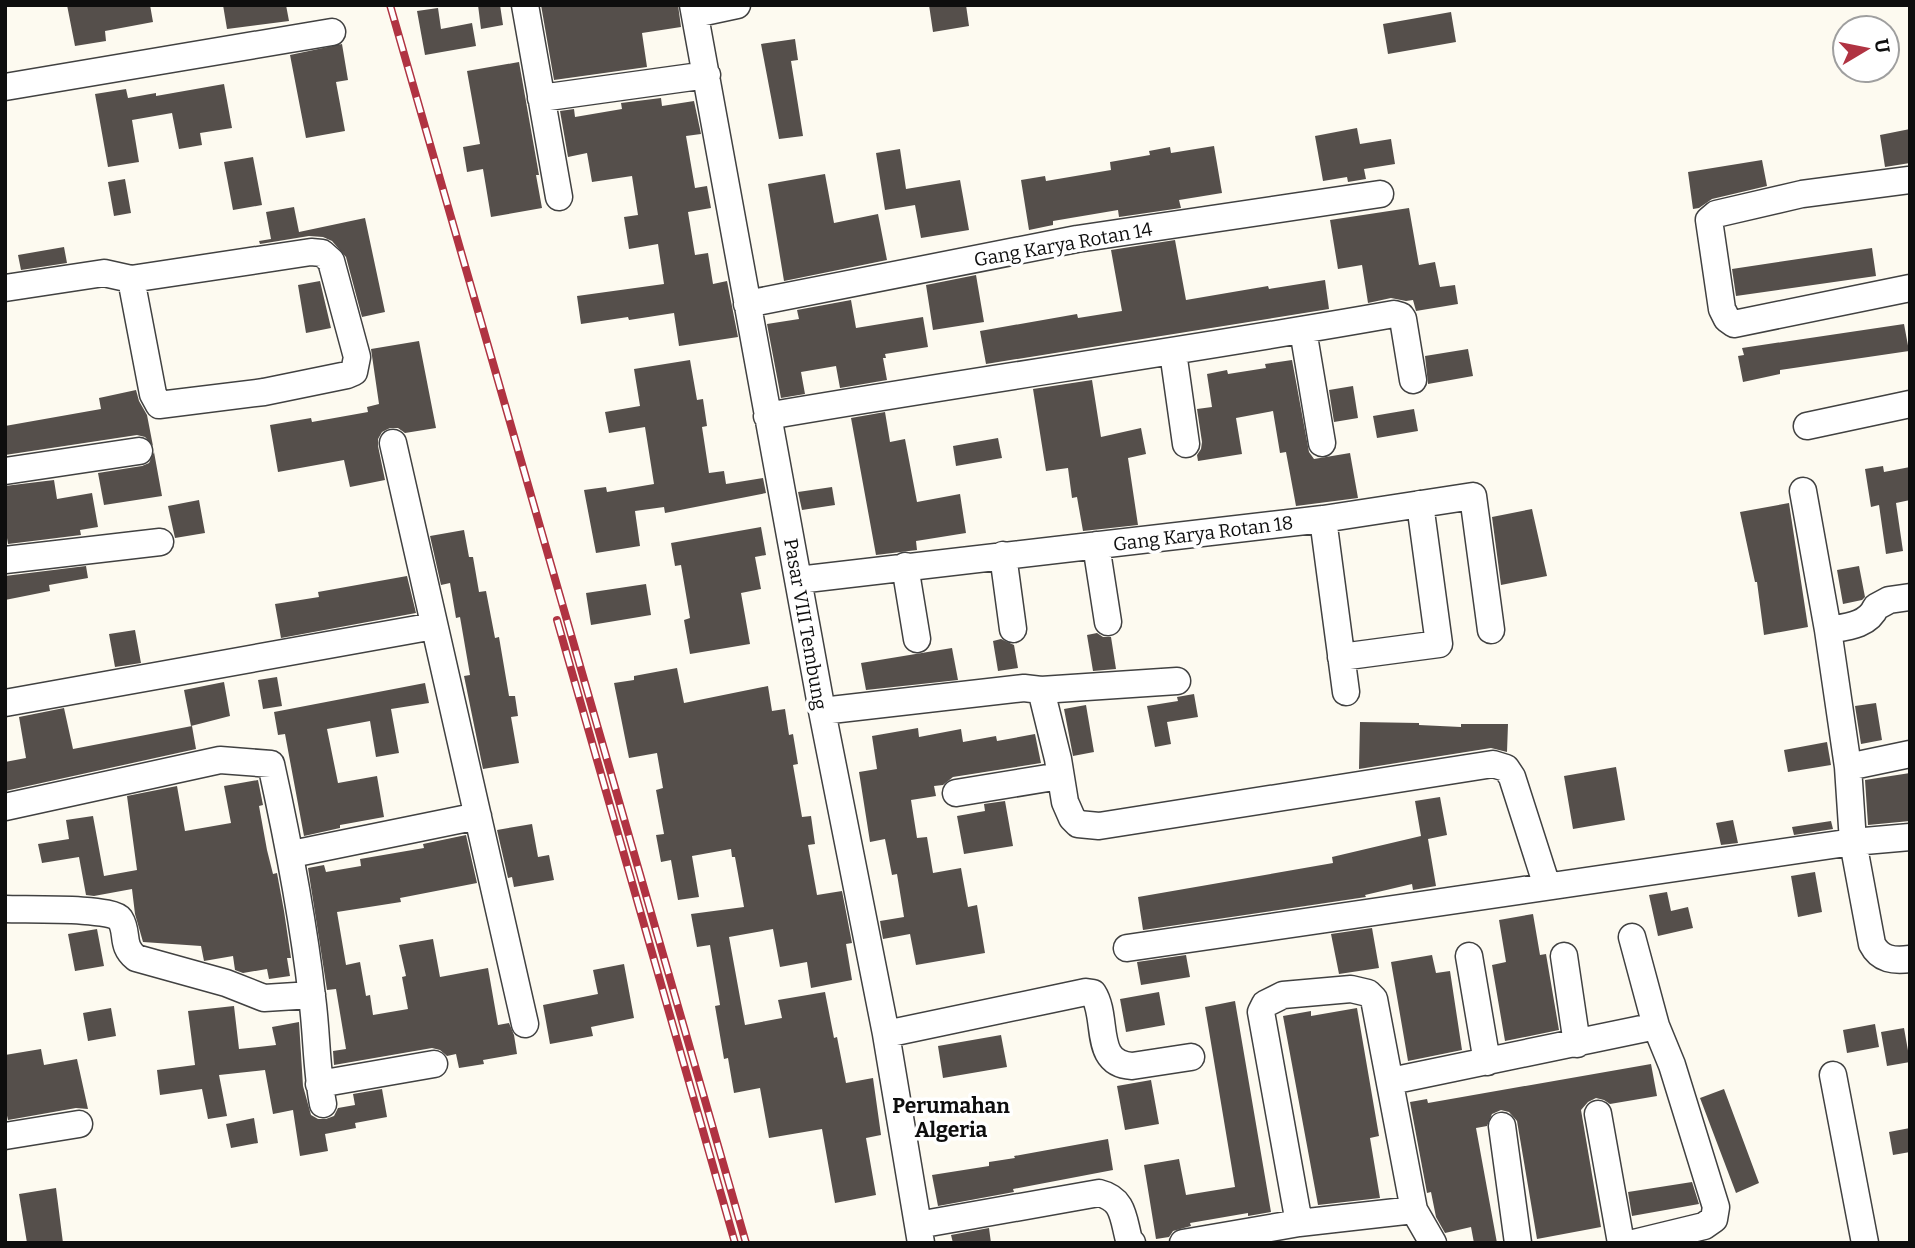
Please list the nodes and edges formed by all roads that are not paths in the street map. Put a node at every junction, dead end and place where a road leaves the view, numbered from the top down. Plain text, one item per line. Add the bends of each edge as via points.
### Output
1 (525, 5) edge
2 (737, 5) edge
3 (694, 9) edge
4 (332, 32) dead end
5 (707, 75) junction
6 (5, 87) edge
7 (541, 98) junction
8 (1910, 181) edge
9 (1380, 194) dead end
10 (559, 197) dead end
11 (131, 279) junction
12 (5, 288) edge
13 (1910, 288) edge
14 (747, 304) junction
15 (1303, 330) junction
16 (1173, 352) junction
17 (1413, 380) dead end
18 (1910, 404) edge
19 (767, 416) junction
20 (1807, 426) dead end
21 (393, 443) dead end
22 (1322, 443) dead end
23 (1186, 444) dead end
24 (139, 452) dead end
25 (5, 471) edge
26 (1803, 491) dead end
27 (1420, 504) junction
28 (1323, 519) junction
29 (160, 541) dead end
30 (1096, 545) junction
31 (1003, 555) junction
32 (5, 560) edge
33 (905, 566) junction
34 (798, 580) junction
35 (1910, 597) edge
36 (1108, 622) dead end
37 (434, 626) junction
38 (1013, 629) dead end
39 (1491, 630) dead end
40 (1828, 630) junction
41 (917, 639) dead end
42 (1341, 657) junction
43 (1177, 681) dead end
44 (1041, 690) junction
45 (1346, 692) dead end
46 (5, 703) edge
47 (822, 711) junction
48 (1910, 754) edge
49 (1848, 766) junction
50 (1060, 776) junction
51 (956, 793) dead end
52 (5, 807) edge
53 (478, 816) junction
54 (1910, 837) edge
55 (1853, 842) junction
56 (292, 854) junction
57 (1547, 886) junction
58 (5, 909) edge
59 (1632, 937) dead end
60 (1127, 948) dead end
61 (1469, 956) dead end
62 (1564, 956) dead end
63 (1910, 960) edge
64 (312, 995) junction
65 (525, 1024) dead end
66 (1656, 1026) junction
67 (886, 1034) junction
68 (1577, 1044) junction
69 (1191, 1057) dead end
70 (1488, 1062) junction
71 (434, 1065) dead end
72 (1833, 1075) dead end
73 (1391, 1081) junction
74 (1598, 1114) dead end
75 (79, 1124) dead end
76 (1502, 1126) dead end
77 (5, 1136) edge
78 (1414, 1210) junction
79 (1299, 1223) junction
80 (920, 1234) edge
81 (1132, 1243) edge
82 (1183, 1243) edge
83 (1433, 1243) edge
84 (1518, 1243) edge
85 (1621, 1243) edge
86 (1634, 1243) edge
87 (1866, 1243) edge

1 - 7 street
2 - 3 street
3 - 5 street, Pasar VIII Tembung
4 - 6 street
5 - 7 street
5 - 14 street, Pasar VIII Tembung
7 - 10 street
8 - 13 street via 1802,194 1716,214 1709,220 1722,309 1734,324
9 - 14 street, Gang Karya Rotan 14 via 1077,239
11 - 11 street via 159,405 264,392 347,375 357,366 331,261 322,253
11 - 12 street via 104,273
14 - 19 street, Pasar VIII Tembung
15 - 16 street
15 - 17 street via 1398,314 1403,319
15 - 22 street
16 - 19 street
16 - 23 street
18 - 20 street
19 - 34 street, Pasar VIII Tembung
21 - 37 street
24 - 25 street
26 - 40 street
27 - 28 street, Gang Karya Rotan 18
27 - 39 street, Gang Karya Rotan 18 via 1473,496
27 - 42 street via 1439,644
28 - 30 street, Gang Karya Rotan 18
28 - 42 street
29 - 32 street
30 - 31 street, Gang Karya Rotan 18
30 - 36 street
31 - 33 street, Gang Karya Rotan 18
31 - 38 street
33 - 34 street, Gang Karya Rotan 18
33 - 41 street
34 - 47 street, Pasar VIII Tembung
35 - 40 street via 1889,600 1852,626
37 - 46 street
37 - 53 street
40 - 49 street
42 - 45 street
43 - 44 street
44 - 47 street via 1024,688
44 - 50 street
47 - 67 street, Pasar VIII Tembung
48 - 49 street
49 - 55 street
50 - 51 street
50 - 57 street via 1072,818 1078,824 1099,826 1493,764 1506,768 1512,777
52 - 56 street via 220,760 271,764
53 - 56 street
53 - 65 street
54 - 55 street
55 - 57 street
55 - 63 street via 1875,950 1888,959
56 - 64 street
57 - 60 street
58 - 64 street via 115,914 122,921 127,950 136,958 264,998
59 - 66 street
61 - 70 street
62 - 68 street
64 - 71 street via 321,1094
66 - 68 street
66 - 86 street via 1716,1207 1714,1219 1704,1226
67 - 69 street via 1086,992 1098,1000 1105,1046 1113,1061 1132,1066
67 - 80 street, Pasar VIII Tembung
68 - 70 street
70 - 73 street
72 - 87 street
73 - 78 street
73 - 79 street via 1374,999 1368,993 1351,989 1283,995 1265,1003 1261,1021
74 - 85 street
75 - 77 street
76 - 84 street
78 - 79 street
78 - 83 street
79 - 82 street
80 - 81 street via 1100,1193 1119,1204

